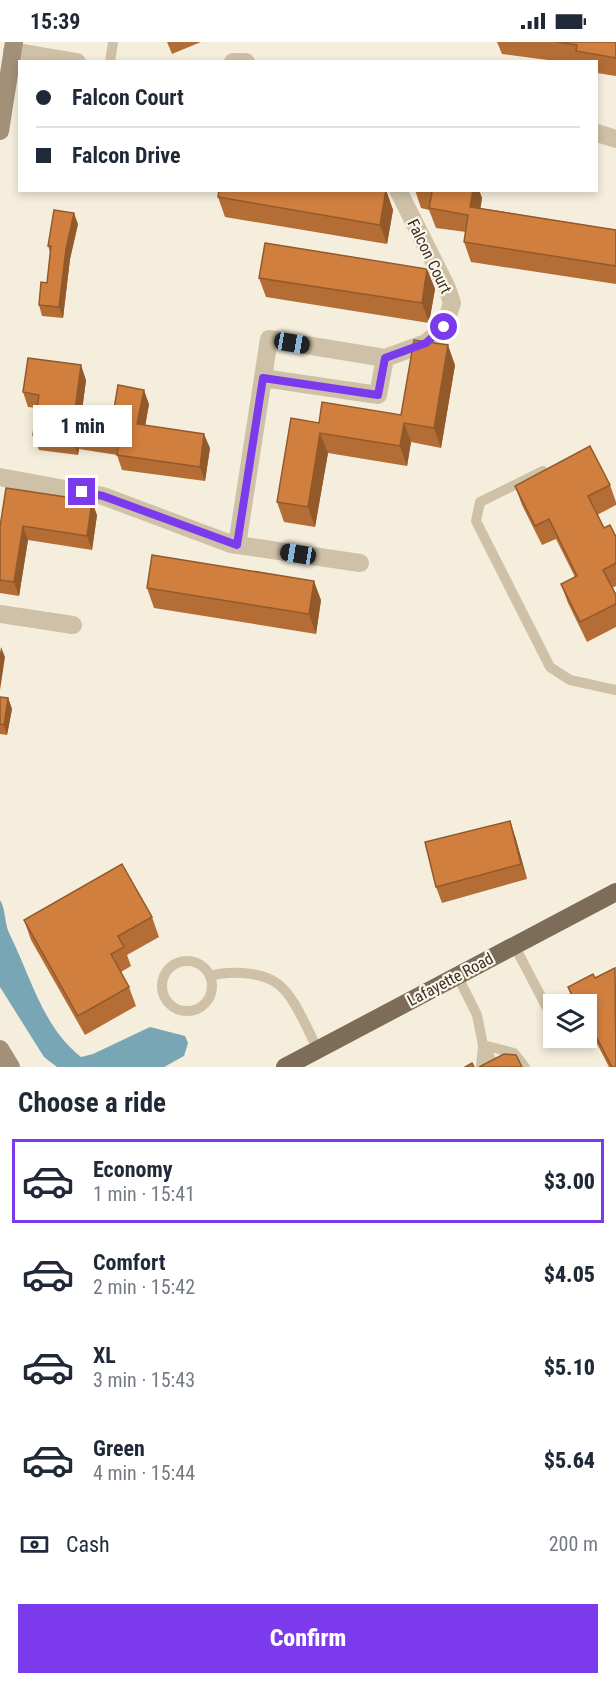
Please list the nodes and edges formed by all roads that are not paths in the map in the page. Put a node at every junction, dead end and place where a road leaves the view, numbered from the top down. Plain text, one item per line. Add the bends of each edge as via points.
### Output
1 (113, 42) edge
2 (13, 46) edge
3 (68, 60) edge
4 (110, 60) edge
5 (9, 76) edge
6 (0, 131) edge
7 (598, 133) edge
8 (616, 139) edge
9 (399, 192) edge
10 (385, 358) junction
11 (263, 378) junction
12 (543, 471) edge
13 (0, 477) edge
14 (237, 545) junction
15 (360, 563) dead end
16 (0, 614) edge
17 (73, 626) dead end
18 (616, 690) edge
19 (616, 891) edge
20 (514, 945) junction
21 (458, 975) junction
22 (210, 976) junction
23 (543, 1000) edge
24 (494, 1047) junction
25 (0, 1049) edge
26 (318, 1050) junction
27 (482, 1065) edge
28 (11, 1067) edge
29 (285, 1067) edge
30 (495, 1067) edge
31 (505, 1067) edge
32 (514, 1067) edge
33 (525, 1067) edge

1 - 4 lane
2 - 3 street
2 - 5 street
5 - 6 street
7 - 8 street
9 - 10 street, Falcon Court via 452,303 444,327 426,343
10 - 11 street via 378,395
10 - 11 street, Falcon Court via 269,339
11 - 14 street, Falcon Court
12 - 18 lane via 480,502 476,521 550,667 570,681
13 - 14 street via 103,496
14 - 15 street
16 - 17 street
19 - 20 main road, Lafayette Road
20 - 21 main road, Lafayette Road
20 - 23 lane
21 - 24 lane
21 - 26 main road, Lafayette Road
22 - 22 lane via 200,965 178,963 166,974 164,995 176,1009 196,1009 211,993
22 - 26 lane via 227,971 275,982 290,998
24 - 27 lane
24 - 30 lane
24 - 31 lane
24 - 32 lane
24 - 33 lane via 520,1058
25 - 28 street
26 - 29 main road, Lafayette Road

